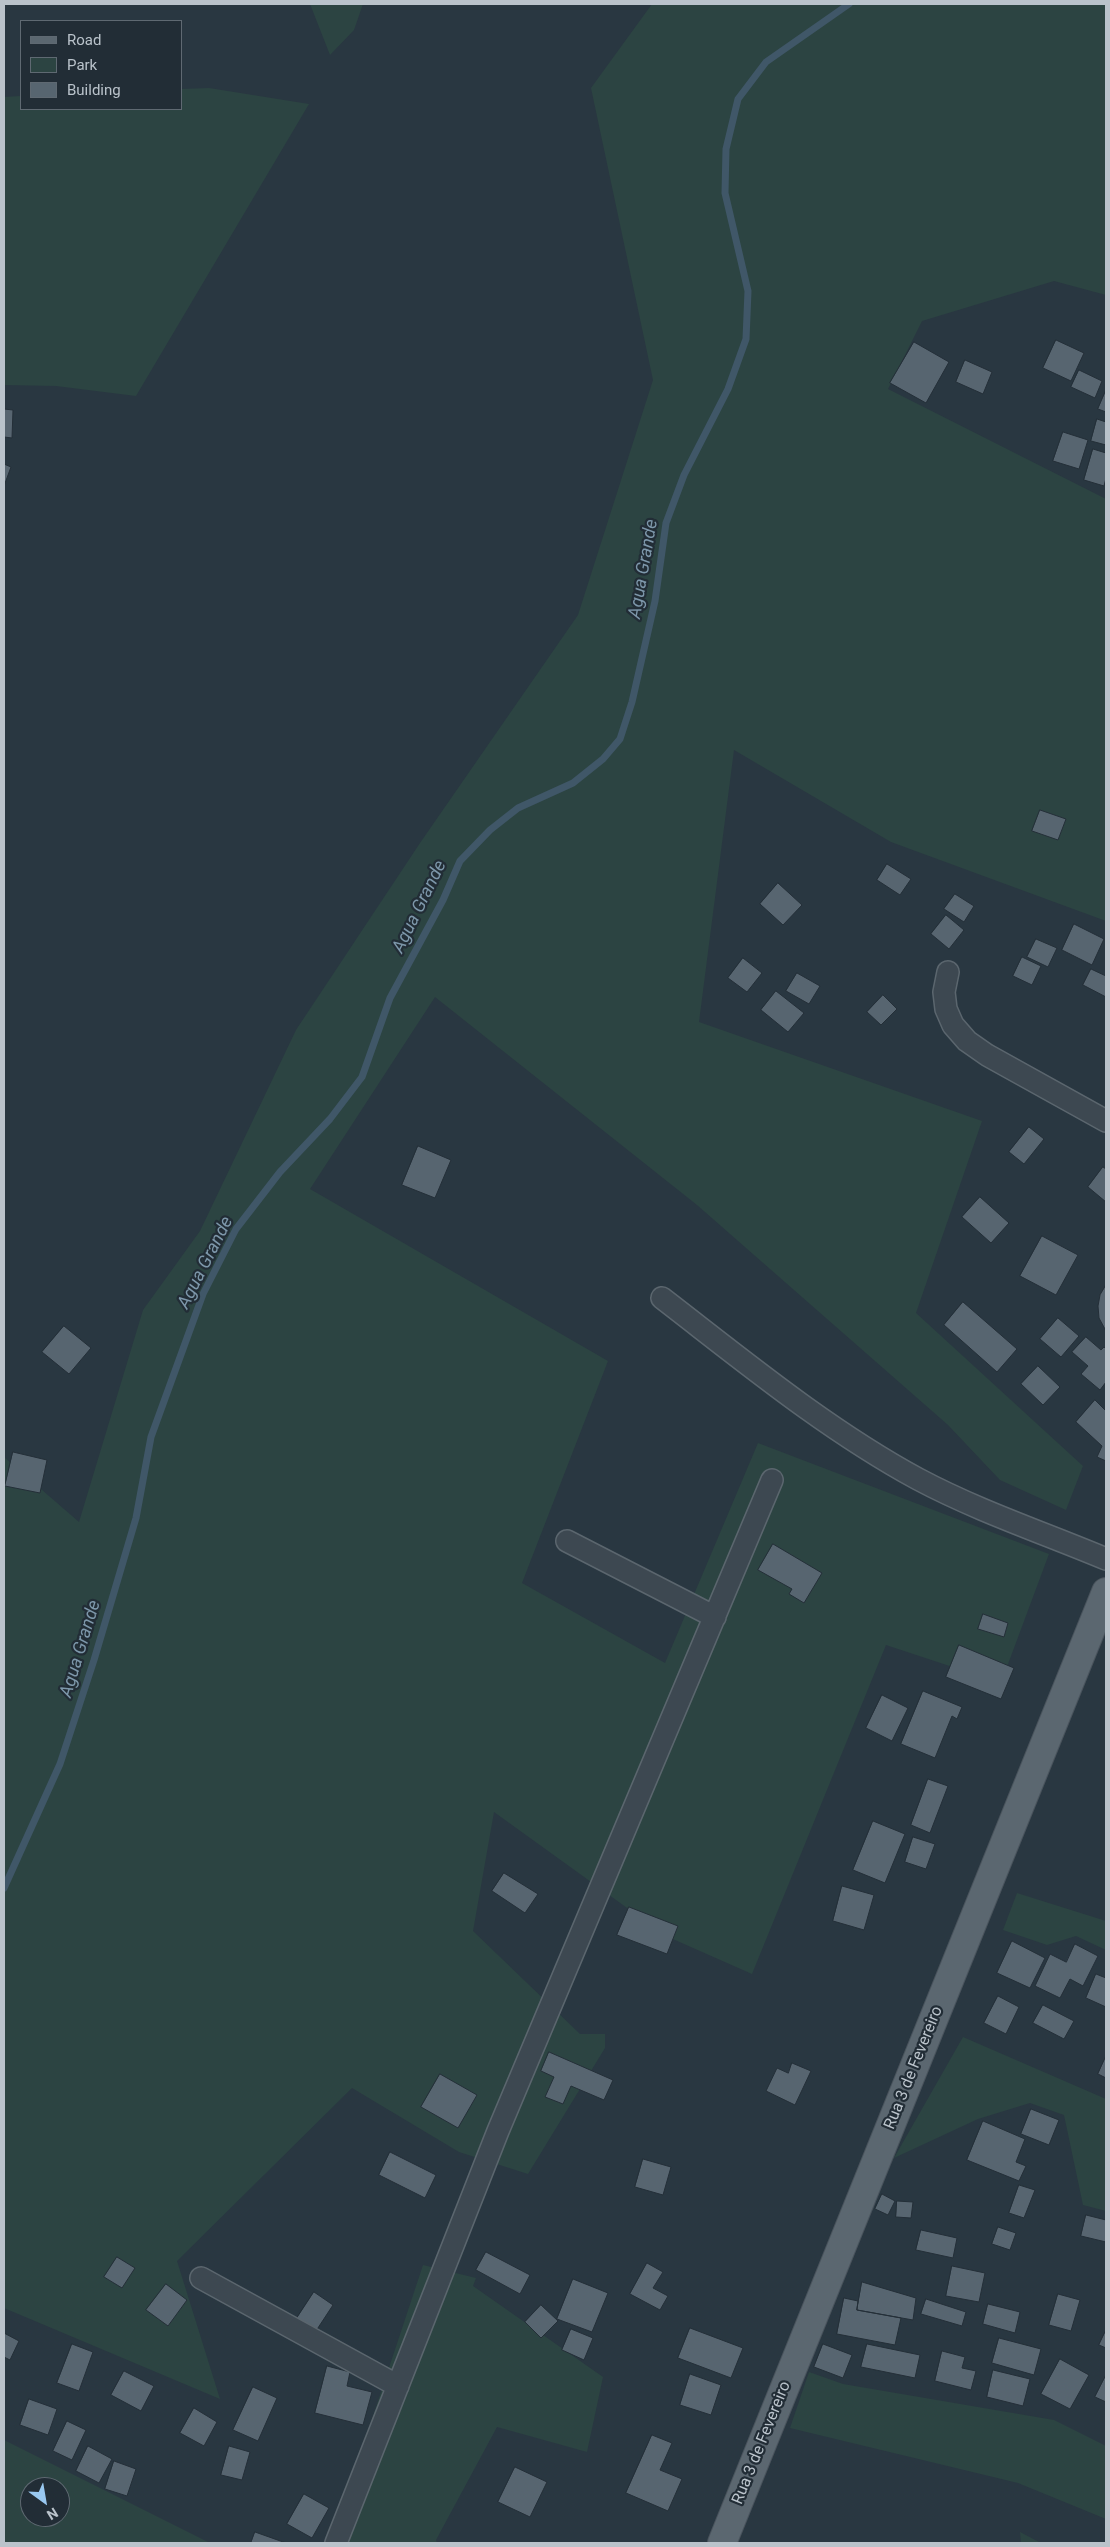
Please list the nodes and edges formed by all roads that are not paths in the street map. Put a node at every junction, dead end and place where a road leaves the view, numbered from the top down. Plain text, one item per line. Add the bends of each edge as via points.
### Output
1 (948, 972) dead end
2 (1106, 1121) edge
3 (662, 1298) dead end
4 (772, 1480) dead end
5 (567, 1541) dead end
6 (1106, 1559) edge
7 (1106, 1592) edge
8 (715, 1617) junction
9 (201, 2278) dead end
10 (398, 2386) junction
11 (336, 2543) edge
12 (722, 2543) edge

1 - 2 street via 944,992 946,1009 953,1025 967,1041
3 - 6 street via 795,1400 874,1454 961,1499
4 - 8 street
5 - 8 street
7 - 12 main road, Rua 3 de Fevereiro
8 - 10 street via 498,2132
9 - 10 street
10 - 11 street

